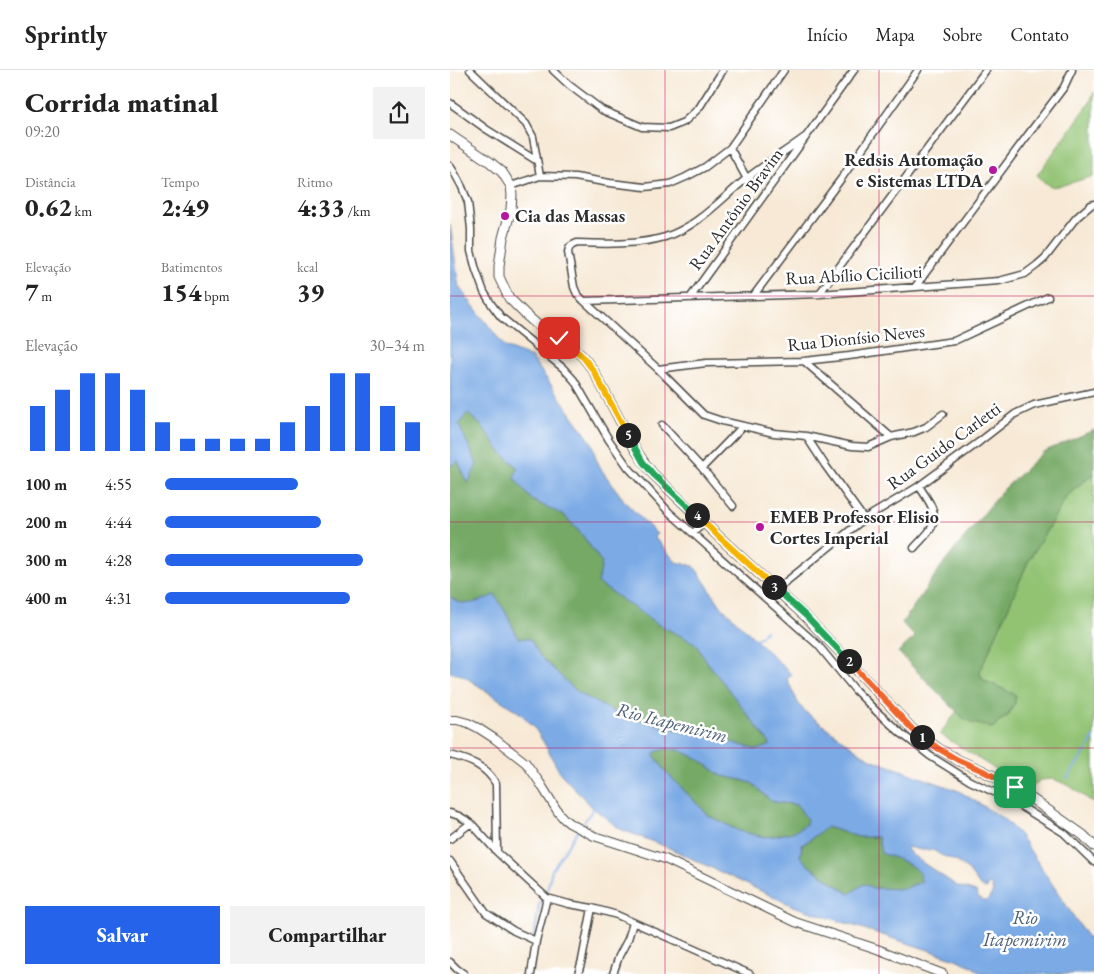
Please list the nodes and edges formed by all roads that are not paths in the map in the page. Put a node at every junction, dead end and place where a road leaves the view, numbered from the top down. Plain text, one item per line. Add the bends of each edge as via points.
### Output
1 (470, 70) edge
2 (552, 70) edge
3 (723, 70) edge
4 (784, 70) edge
5 (854, 70) edge
6 (918, 70) edge
7 (986, 70) edge
8 (1072, 70) edge
9 (450, 103) edge
10 (450, 135) edge
11 (806, 137) junction
12 (730, 148) junction
13 (538, 161) junction
14 (450, 166) edge
15 (540, 176) junction
16 (747, 179) junction
17 (511, 186) junction
18 (1094, 204) edge
19 (915, 287) junction
20 (819, 294) junction
21 (754, 295) junction
22 (1048, 297) dead end
23 (690, 298) junction
24 (584, 301) junction
25 (804, 361) junction
26 (658, 369) junction
27 (1094, 392) edge
28 (943, 414) dead end
29 (662, 426) dead end
30 (743, 426) junction
31 (806, 436) junction
32 (891, 437) junction
33 (702, 468) junction
34 (918, 486) junction
35 (733, 506) dead end
36 (864, 519) junction
37 (704, 523) junction
38 (692, 533) junction
39 (914, 548) dead end
40 (777, 589) junction
41 (826, 637) junction
42 (818, 645) junction
43 (450, 720) edge
44 (450, 755) edge
45 (450, 813) edge
46 (471, 823) junction
47 (450, 839) edge
48 (1094, 846) edge
49 (498, 852) junction
50 (450, 862) edge
51 (1094, 862) edge
52 (547, 898) junction
53 (592, 908) junction
54 (633, 923) junction
55 (536, 941) junction
56 (450, 962) edge
57 (464, 974) edge
58 (531, 974) edge
59 (578, 974) edge
60 (613, 974) edge
61 (750, 974) edge
62 (942, 974) edge

1 - 13 street via 526,124 534,137
2 - 3 street via 602,110 642,127 669,128 684,122 700,108
4 - 12 street
5 - 11 street, Rua Antônio Bravim
6 - 21 street
7 - 20 street
8 - 19 street via 1064,87
9 - 13 street
10 - 17 main road via 502,172
11 - 16 street
11 - 23 street, Rua Antônio Bravim
12 - 15 street via 705,167 670,184 645,187 575,177
12 - 16 street
13 - 15 street
14 - 38 street via 468,202 471,251 492,306 574,380 608,440 628,467
15 - 17 street
16 - 24 street via 687,227 665,237 639,242 571,245 568,252 574,287
17 - 37 main road via 512,209 499,266 499,277 510,298 542,330 559,338 583,357 643,462
18 - 19 street, Rua Abílio Cicilioti via 1076,218 1045,258 1025,274 999,281
19 - 20 street, Rua Abílio Cicilioti
20 - 21 street, Rua Abílio Cicilioti
21 - 23 street, Rua Abílio Cicilioti
22 - 25 street, Rua Dionísio Neves via 954,341
23 - 24 street, Rua Abílio Cicilioti
24 - 26 street
25 - 26 street, Rua Dionísio Neves via 706,363
25 - 32 street
26 - 30 street via 704,414
27 - 34 street, Rua Guido Carletti via 1034,405 1015,414
28 - 32 street via 926,427
29 - 33 street
30 - 31 street
30 - 33 street
31 - 32 street via 868,447
31 - 36 street
33 - 35 street
34 - 36 street, Rua Guido Carletti
34 - 39 street via 931,505 934,522
36 - 40 street, Rua Guido Carletti
37 - 38 street
37 - 40 main road
38 - 42 street
40 - 41 main road
41 - 42 street
41 - 48 main road via 913,730 958,760 1015,787
42 - 51 street via 877,712 930,756 1064,833
43 - 62 street via 478,728 526,763 564,819 594,836 665,859 795,922
44 - 49 street via 468,759 482,767 496,784
45 - 46 street
46 - 47 street
46 - 49 street
49 - 52 street
50 - 55 street via 486,913
52 - 53 street
52 - 55 street
53 - 54 street
53 - 59 street
54 - 60 street
54 - 61 street
55 - 58 street
56 - 57 street

